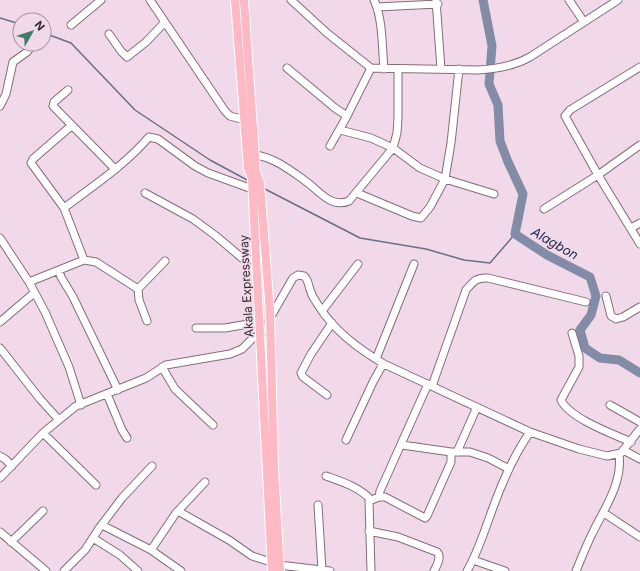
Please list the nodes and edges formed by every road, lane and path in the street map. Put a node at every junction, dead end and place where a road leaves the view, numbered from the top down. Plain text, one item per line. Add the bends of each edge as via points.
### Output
1 (101, 0) edge
2 (150, 0) edge
3 (235, 0) edge
4 (244, 0) edge
5 (291, 0) edge
6 (569, 0) edge
7 (618, 0) edge
8 (437, 2) edge
9 (376, 3) edge
10 (584, 22) junction
11 (164, 23) junction
12 (71, 25) dead end
13 (109, 34) dead end
14 (27, 52) edge
15 (640, 67) edge
16 (287, 68) dead end
17 (371, 68) junction
18 (384, 69) junction
19 (398, 69) junction
20 (441, 69) junction
21 (458, 69) junction
22 (246, 82) junction
23 (68, 90) dead end
24 (0, 106) edge
25 (347, 116) junction
26 (245, 120) junction
27 (71, 126) junction
28 (340, 130) junction
29 (330, 146) dead end
30 (640, 146) edge
31 (393, 148) junction
32 (255, 155) junction
33 (115, 170) junction
34 (598, 175) junction
35 (445, 179) junction
36 (252, 189) junction
37 (145, 193) dead end
38 (357, 193) junction
39 (494, 194) dead end
40 (64, 208) junction
41 (544, 209) dead end
42 (640, 223) edge
43 (631, 228) junction
44 (0, 238) edge
45 (640, 244) edge
46 (3, 248) edge
47 (256, 259) junction
48 (84, 260) junction
49 (165, 261) dead end
50 (358, 264) dead end
51 (414, 264) dead end
52 (60, 271) junction
53 (29, 282) junction
54 (138, 289) junction
55 (34, 293) junction
56 (606, 296) dead end
57 (586, 302) dead end
58 (640, 307) edge
59 (322, 311) junction
60 (270, 312) junction
61 (147, 321) dead end
62 (0, 322) edge
63 (260, 322) junction
64 (332, 323) junction
65 (196, 328) dead end
66 (572, 333) dead end
67 (261, 335) junction
68 (0, 348) edge
69 (376, 359) junction
70 (383, 364) junction
71 (261, 366) junction
72 (162, 367) junction
73 (271, 367) junction
74 (430, 385) junction
75 (118, 390) junction
76 (107, 394) junction
77 (327, 396) dead end
78 (610, 404) dead end
79 (81, 405) junction
80 (477, 407) junction
81 (58, 420) junction
82 (640, 422) edge
83 (212, 425) dead end
84 (640, 429) edge
85 (530, 432) junction
86 (43, 433) junction
87 (127, 438) dead end
88 (346, 440) dead end
89 (631, 442) junction
90 (402, 446) junction
91 (454, 452) junction
92 (621, 452) junction
93 (0, 456) edge
94 (640, 459) edge
95 (12, 466) junction
96 (152, 466) dead end
97 (509, 469) junction
98 (326, 476) dead end
99 (0, 478) edge
100 (206, 482) dead end
101 (96, 485) dead end
102 (379, 496) junction
103 (372, 500) junction
104 (318, 505) dead end
105 (43, 511) dead end
106 (178, 511) junction
107 (604, 513) junction
108 (102, 525) junction
109 (369, 531) junction
110 (0, 532) edge
111 (640, 537) edge
112 (94, 538) junction
113 (11, 542) junction
114 (151, 550) junction
115 (473, 560) junction
116 (277, 566) edge
117 (42, 570) edge
118 (64, 571) edge
119 (138, 571) edge
120 (181, 571) edge
121 (272, 571) edge
122 (326, 571) edge
123 (371, 571) edge
124 (434, 571) edge
125 (467, 571) edge
126 (505, 571) edge
127 (576, 571) edge

1 - 12 street
2 - 11 street
3 - 22 main road, Akala Expressway
4 - 22 main road, Akala Expressway
5 - 17 street
6 - 10 street
7 - 10 street
8 - 9 street
8 - 20 street
9 - 18 street
10 - 21 street via 517,64 492,69
11 - 13 street via 127,57
11 - 26 street via 224,111 230,116
14 - 24 street via 13,62 6,94
15 - 34 street via 570,110 565,116
16 - 25 street
17 - 18 street
17 - 25 street
18 - 19 street
19 - 20 street
19 - 31 street via 398,118
20 - 21 street
21 - 35 street via 452,143
22 - 26 main road, Akala Expressway
22 - 32 main road, Akala Expressway
23 - 27 street via 52,104
25 - 28 street
26 - 36 main road, Akala Expressway
27 - 33 street
27 - 40 street via 31,163
28 - 29 street
28 - 31 street via 371,138
30 - 34 street
31 - 35 street via 420,168
31 - 38 street
32 - 38 street via 284,167 333,202 349,202
32 - 60 main road, Akala Expressway via 256,172 260,183
33 - 36 street via 152,136 208,173
33 - 40 street
34 - 41 street
34 - 43 street
35 - 38 street via 421,218
35 - 39 street
36 - 47 main road, Akala Expressway
37 - 47 street via 193,219 242,258
40 - 48 street
42 - 43 street
43 - 45 street
44 - 46 street
46 - 53 street
47 - 63 main road, Akala Expressway
48 - 52 street
48 - 54 street via 96,262
49 - 54 street
50 - 59 street
51 - 69 street
52 - 53 street
52 - 75 street
53 - 55 street
54 - 61 street via 139,300
55 - 62 street
55 - 79 street via 69,367
56 - 58 street via 611,316 616,319
57 - 74 street via 488,278 474,281 466,290
59 - 60 street via 310,292 306,278 300,275 290,282 273,313
59 - 64 street
60 - 73 main road, Akala Expressway
63 - 65 street via 225,328
63 - 67 main road, Akala Expressway
64 - 69 street via 347,338
64 - 77 street via 301,373
66 - 89 street via 580,361 561,400 562,404 609,434
67 - 71 main road, Akala Expressway
67 - 72 street via 252,338 242,349 230,354
68 - 81 street
69 - 70 street
70 - 74 street
70 - 88 street
71 - 73 main road
71 - 116 main road, Akala Expressway
72 - 75 street via 146,378
72 - 83 street via 175,389
73 - 116 main road, Akala Expressway
74 - 80 street
74 - 90 street
75 - 76 street
76 - 79 street
76 - 87 street
78 - 82 street
79 - 81 street
80 - 85 street
80 - 91 street
81 - 86 street
84 - 89 street
85 - 92 street via 607,456
85 - 97 street
86 - 95 street
86 - 101 street
89 - 92 street
90 - 91 street
90 - 102 street
91 - 97 street via 470,452
91 - 102 street via 425,518 384,496
92 - 94 street
92 - 107 street via 620,469
93 - 95 street
95 - 99 street
96 - 108 street via 122,498
97 - 115 street
98 - 103 street via 355,487
100 - 106 street
102 - 103 street
103 - 109 street via 369,502
104 - 122 street
105 - 113 street
106 - 114 street
106 - 116 street via 252,556
107 - 111 street
107 - 127 street
108 - 112 street
108 - 114 street
109 - 123 street
109 - 124 street via 398,537 437,552 439,558
110 - 113 street
112 - 118 street
112 - 119 street
113 - 117 street
114 - 120 street
115 - 125 street
115 - 126 street
116 - 121 main road, Akala Expressway
116 - 122 street

